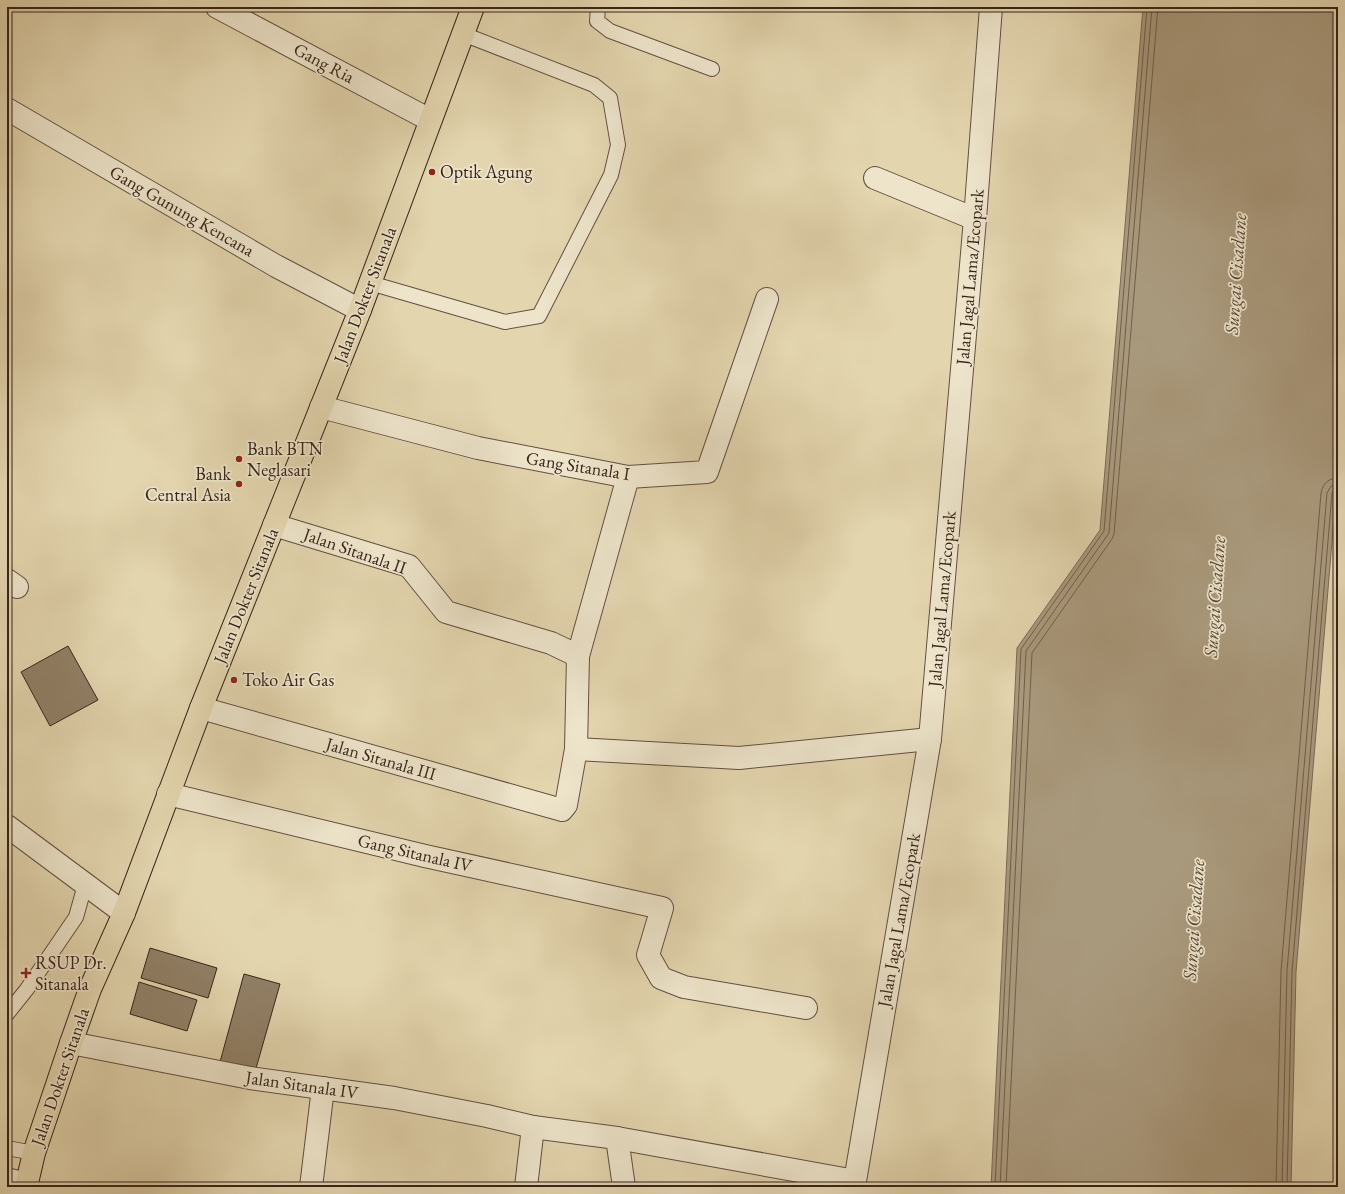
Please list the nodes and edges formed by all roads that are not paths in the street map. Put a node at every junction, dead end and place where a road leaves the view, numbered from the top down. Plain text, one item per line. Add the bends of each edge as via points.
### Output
1 (217, 7) edge
2 (473, 7) edge
3 (598, 7) edge
4 (991, 7) edge
5 (463, 34) junction
6 (712, 69) dead end
7 (7, 109) edge
8 (430, 120) junction
9 (875, 178) dead end
10 (975, 218) junction
11 (370, 282) junction
12 (767, 299) dead end
13 (360, 310) junction
14 (321, 407) junction
15 (628, 477) junction
16 (274, 525) junction
17 (578, 656) junction
18 (201, 708) junction
19 (930, 739) junction
20 (576, 749) junction
21 (168, 794) junction
22 (7, 826) edge
23 (90, 889) junction
24 (124, 913) junction
25 (806, 1008) dead end
26 (7, 1014) edge
27 (71, 1043) junction
28 (323, 1088) junction
29 (533, 1127) junction
30 (617, 1138) junction
31 (7, 1148) edge
32 (34, 1153) junction
33 (20, 1181) edge
34 (854, 1184) edge
35 (311, 1187) edge
36 (526, 1187) edge
37 (624, 1187) edge

1 - 8 street, Gang Ria
2 - 5 main road, Jalan Dokter Sitanala
3 - 6 lane via 598,21 610,31
4 - 10 street, Jalan Jagal Lama/Ecopark
5 - 8 main road, Jalan Dokter Sitanala
5 - 11 lane via 594,85 610,98 618,145 611,175 539,316 505,322
7 - 13 street, Gang Gunung Kencana via 276,266
8 - 11 main road, Jalan Dokter Sitanala
9 - 10 street
10 - 19 street, Jalan Jagal Lama/Ecopark
11 - 13 main road, Jalan Dokter Sitanala
12 - 15 street, Gang Sitanala I via 707,472
13 - 14 main road, Jalan Dokter Sitanala
14 - 15 street, Gang Sitanala I via 478,448
14 - 16 main road, Jalan Dokter Sitanala
15 - 17 street
16 - 17 street, Jalan Sitanala II via 409,566 446,612 550,643
16 - 18 main road, Jalan Dokter Sitanala
17 - 20 street
18 - 20 street, Jalan Sitanala III via 562,810 566,805
18 - 21 main road, Jalan Dokter Sitanala
19 - 20 street via 739,758
19 - 34 street, Jalan Jagal Lama/Ecopark
21 - 24 main road, Jalan Dokter Sitanala
21 - 25 street, Gang Sitanala IV via 425,856 662,908 648,955 661,978 684,987
22 - 23 street
23 - 24 street
23 - 26 lane via 76,916
24 - 27 main road, Jalan Dokter Sitanala via 90,989
27 - 28 street, Jalan Sitanala IV via 250,1078
27 - 32 main road, Jalan Dokter Sitanala
28 - 29 street, Jalan Sitanala IV via 441,1106
28 - 35 street
29 - 30 street, Jalan Sitanala IV
29 - 36 street
30 - 34 street, Jalan Sitanala IV
30 - 37 street
31 - 32 lane
32 - 33 main road, Jalan Dokter Sitanala

